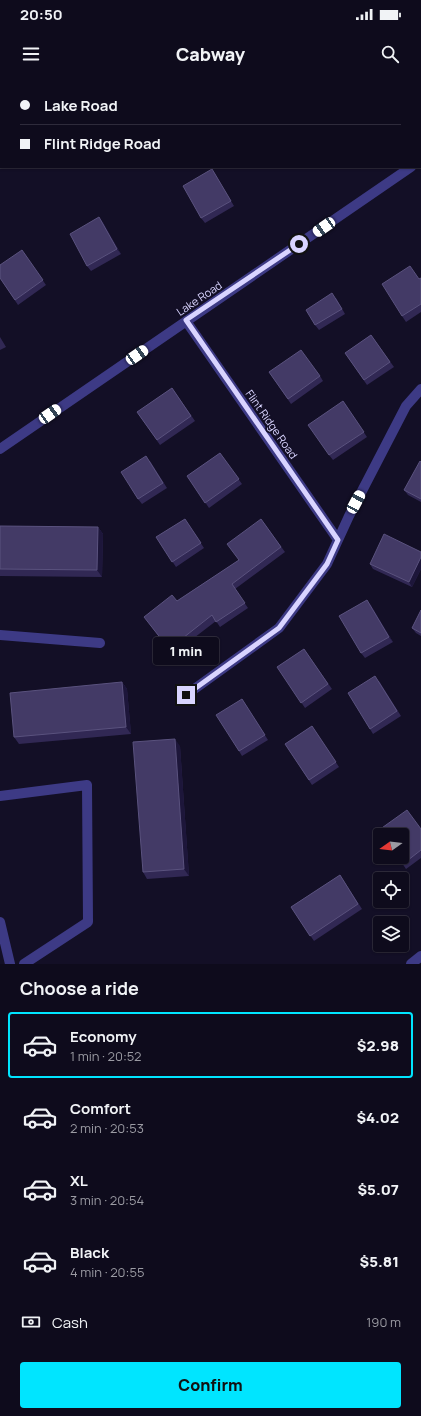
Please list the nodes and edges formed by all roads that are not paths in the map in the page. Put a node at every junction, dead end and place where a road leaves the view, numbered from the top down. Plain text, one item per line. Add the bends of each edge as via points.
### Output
1 (410, 168) edge
2 (186, 320) junction
3 (421, 389) edge
4 (0, 449) edge
5 (338, 540) junction
6 (0, 635) edge
7 (100, 643) dead end
8 (186, 695) dead end
9 (0, 796) edge
10 (0, 922) edge
11 (421, 956) edge
12 (10, 964) edge
13 (24, 964) edge
14 (411, 964) edge

1 - 2 street, Lake Road
2 - 4 street, Lake Road
2 - 5 street, Flint Ridge Road
3 - 5 street via 406,406
5 - 8 street via 327,564 279,628
6 - 7 street
9 - 13 street via 87,785 88,922
10 - 12 street
11 - 14 street

